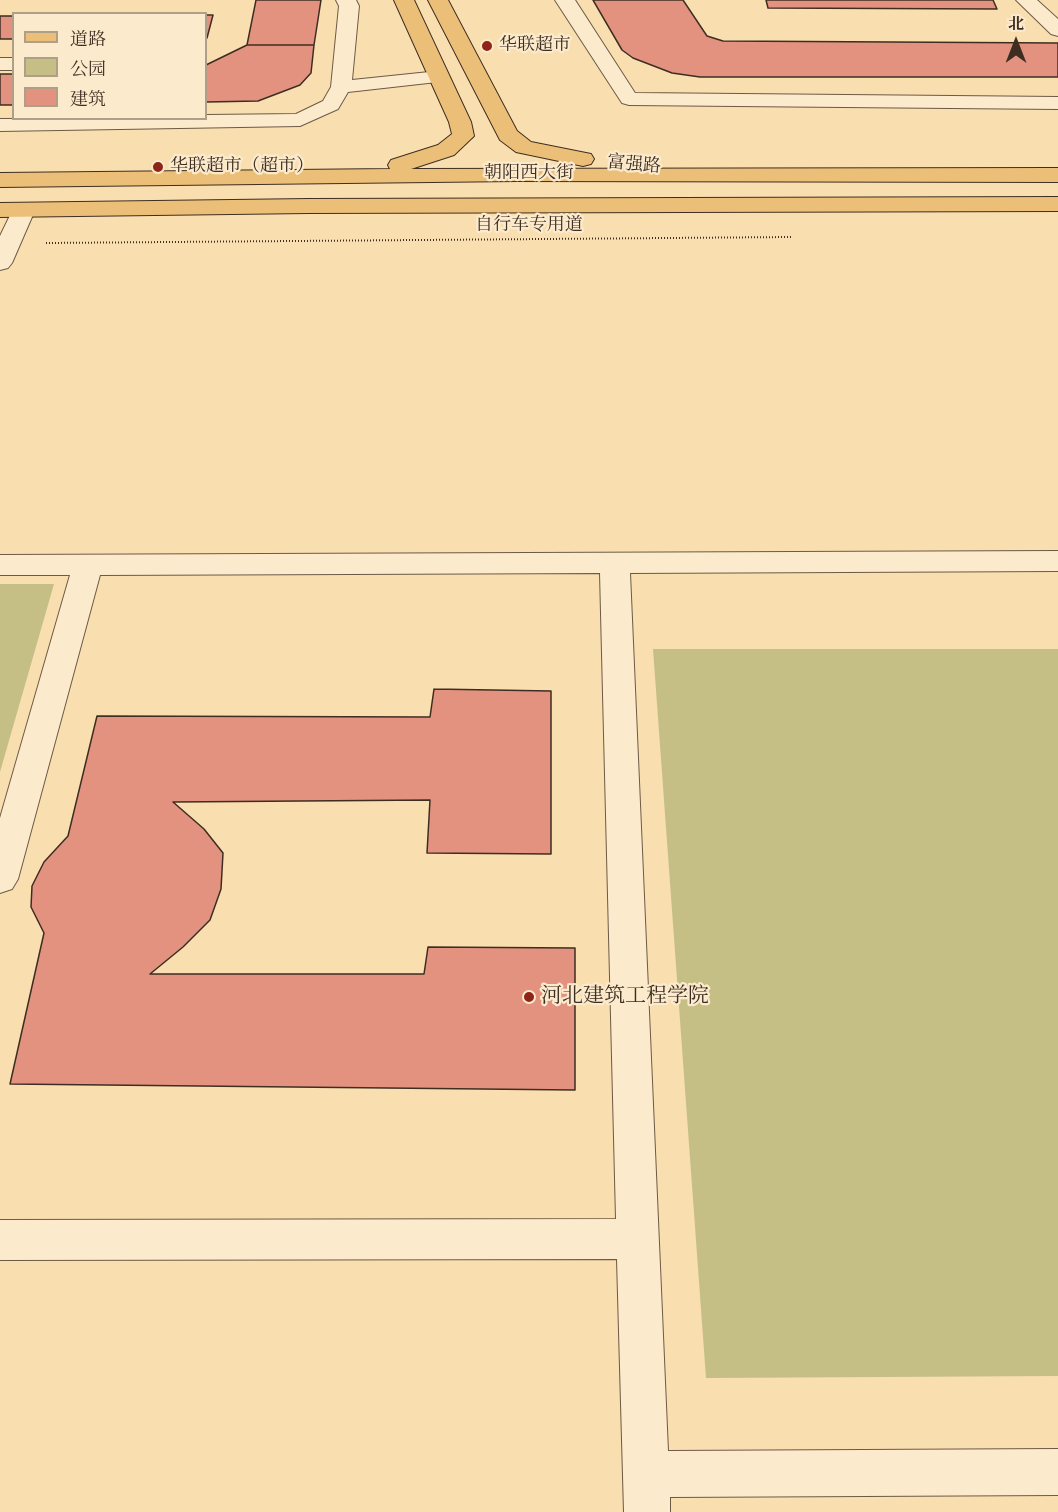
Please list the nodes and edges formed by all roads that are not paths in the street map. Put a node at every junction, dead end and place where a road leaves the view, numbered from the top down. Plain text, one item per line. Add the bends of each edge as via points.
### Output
1 (346, 0) edge
2 (404, 0) edge
3 (438, 0) edge
4 (565, 0) edge
5 (1026, 0) edge
6 (1058, 30) edge
7 (439, 77) junction
8 (342, 87) junction
9 (1058, 103) edge
10 (0, 125) edge
11 (508, 135) junction
12 (463, 136) junction
13 (483, 174) junction
14 (773, 174) junction
15 (1058, 175) edge
16 (234, 177) junction
17 (0, 180) edge
18 (1058, 204) edge
19 (629, 205) junction
20 (309, 206) junction
21 (11, 210) edge
22 (4, 253) edge
23 (1058, 561) edge
24 (615, 563) junction
25 (0, 565) edge
26 (88, 565) junction
27 (0, 879) edge
28 (636, 1239) junction
29 (0, 1240) edge
30 (1058, 1472) edge
31 (647, 1493) edge

1 - 8 street via 349,6
2 - 7 main road
3 - 11 main road
4 - 9 street via 629,99
5 - 6 street
7 - 8 street
7 - 12 main road
8 - 10 street via 331,105 300,120
11 - 13 main road via 506,150
11 - 14 main road, 富强路 via 517,144 533,149 621,165
12 - 13 main road
12 - 16 main road via 426,159 392,166
13 - 14 main road, 朝阳西大街
13 - 16 main road, 朝阳西大街
13 - 19 main road via 489,181 536,194
13 - 20 main road via 470,184 428,195
14 - 15 main road, 朝阳西大街
16 - 17 main road, 朝阳西大街
18 - 19 main road, 朝阳西大街
19 - 20 main road, 朝阳西大街
20 - 21 main road, 朝阳西大街
21 - 22 street
23 - 24 street
24 - 26 street
24 - 28 street
25 - 26 street
26 - 27 street
28 - 29 street
28 - 31 street
30 - 31 street

